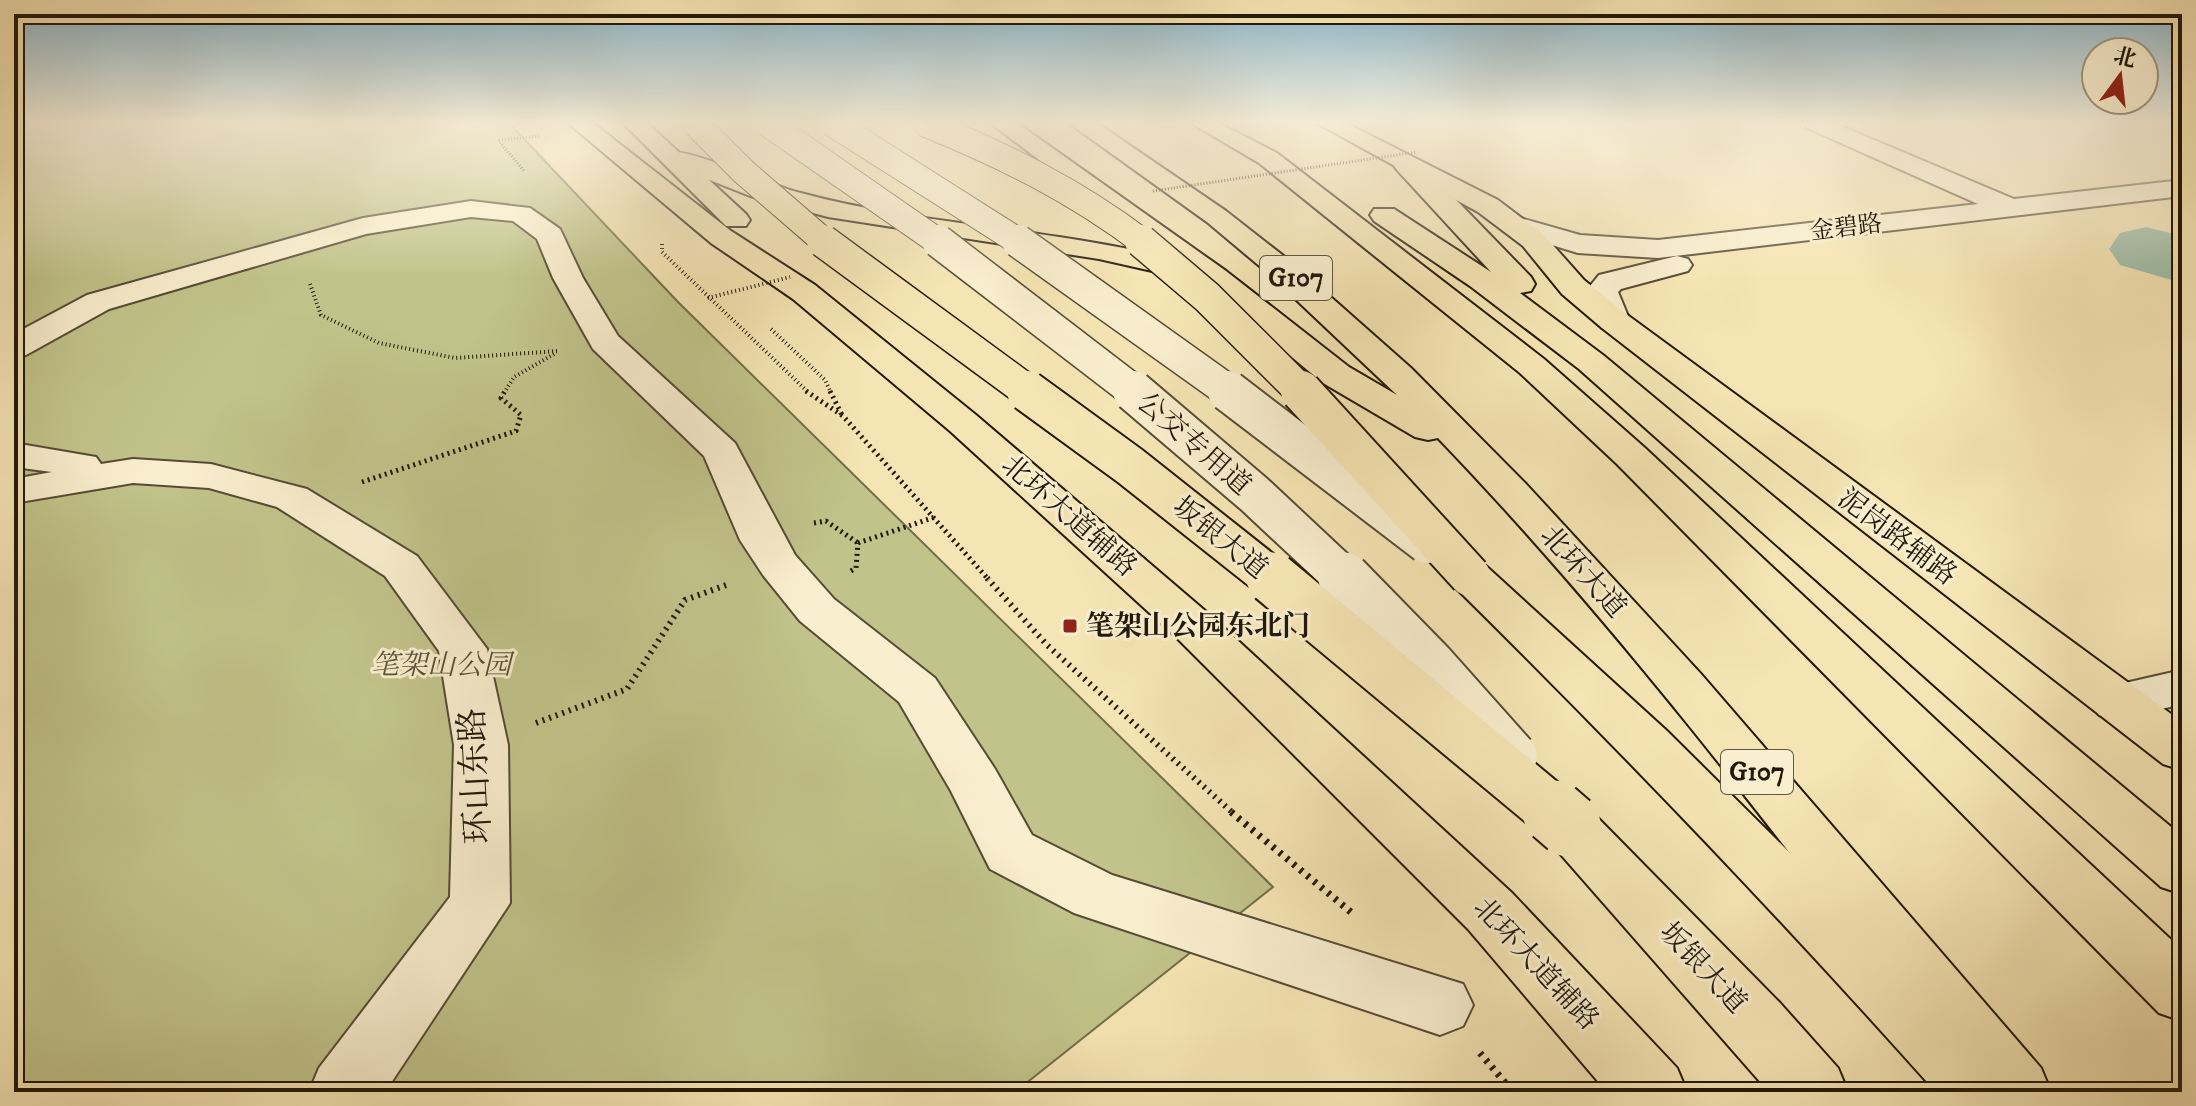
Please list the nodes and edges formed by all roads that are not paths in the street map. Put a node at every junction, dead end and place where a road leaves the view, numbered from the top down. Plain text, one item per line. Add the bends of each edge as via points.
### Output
1 (643, 175) edge
2 (690, 175) edge
3 (719, 175) edge
4 (742, 175) edge
5 (842, 175) edge
6 (917, 175) edge
7 (1039, 175) edge
8 (1073, 175) edge
9 (1160, 175) edge
10 (1289, 175) edge
11 (1306, 175) edge
12 (1425, 175) edge
13 (1437, 175) edge
14 (1934, 175) edge
15 (2182, 188) edge
16 (2182, 200) edge
17 (2025, 214) junction
18 (1513, 224) junction
19 (1215, 278) junction
20 (804, 292) junction
21 (1614, 321) junction
22 (14, 348) edge
23 (1591, 362) junction
24 (14, 455) edge
25 (1485, 464) junction
26 (133, 471) junction
27 (14, 491) edge
28 (1470, 576) junction
29 (2182, 687) edge
30 (2117, 702) junction
31 (2182, 750) edge
32 (1569, 825) junction
33 (2182, 870) edge
34 (2182, 992) edge
35 (1440, 1005) road end
36 (344, 1092) edge
37 (1652, 1092) edge
38 (1813, 1092) edge
39 (1982, 1092) edge
40 (2016, 1092) edge

1 - 20 main road, 北环大道辅路 via 721,237
2 - 20 main road
3 - 19 main road via 828,209 1099,250
4 - 32 main road, 坂银大道, bridge via 1130,466
5 - 32 street, 公交专用道, bridge via 990,276 1192,438 1463,700
6 - 28 street, 公交专用道, bridge via 1250,405
7 - 28 main road, bridge via 1145,246 1261,350
8 - 19 main road
9 - 25 main road, 北环大道 / G107 via 1203,203 1326,304
10 - 34 main road, G107 via 1532,366 1631,456
11 - 23 main road via 1385,216 1481,279
12 - 23 main road via 1489,254 1575,335
13 - 18 main road
14 - 17 street
15 - 17 street, 金碧路
16 - 17 street, 金碧路
17 - 18 street, 金碧路 via 1658,249 1578,244
17 - 21 street, 金碧路 via 1652,269 1610,282 1602,291
18 - 21 main road
19 - 25 main road via 1336,375
20 - 37 main road, 北环大道辅路 via 963,423 1193,626 1490,911
21 - 30 main road, 泥岗路辅路
22 - 35 street via 98,302 363,226 471,209 520,214 550,235 605,342 721,451 779,565 817,610 917,690 1011,852 1095,895
23 - 33 main road
24 - 26 street
25 - 40 main road, 北环大道 / G107 via 1670,669
26 - 27 street
26 - 36 street, 环山东路 via 211,476 292,498 401,566 463,649 481,745 480,903
28 - 39 main road via 1648,745
29 - 30 street
30 - 31 main road, 泥岗路辅路
32 - 38 main road, 坂银大道

